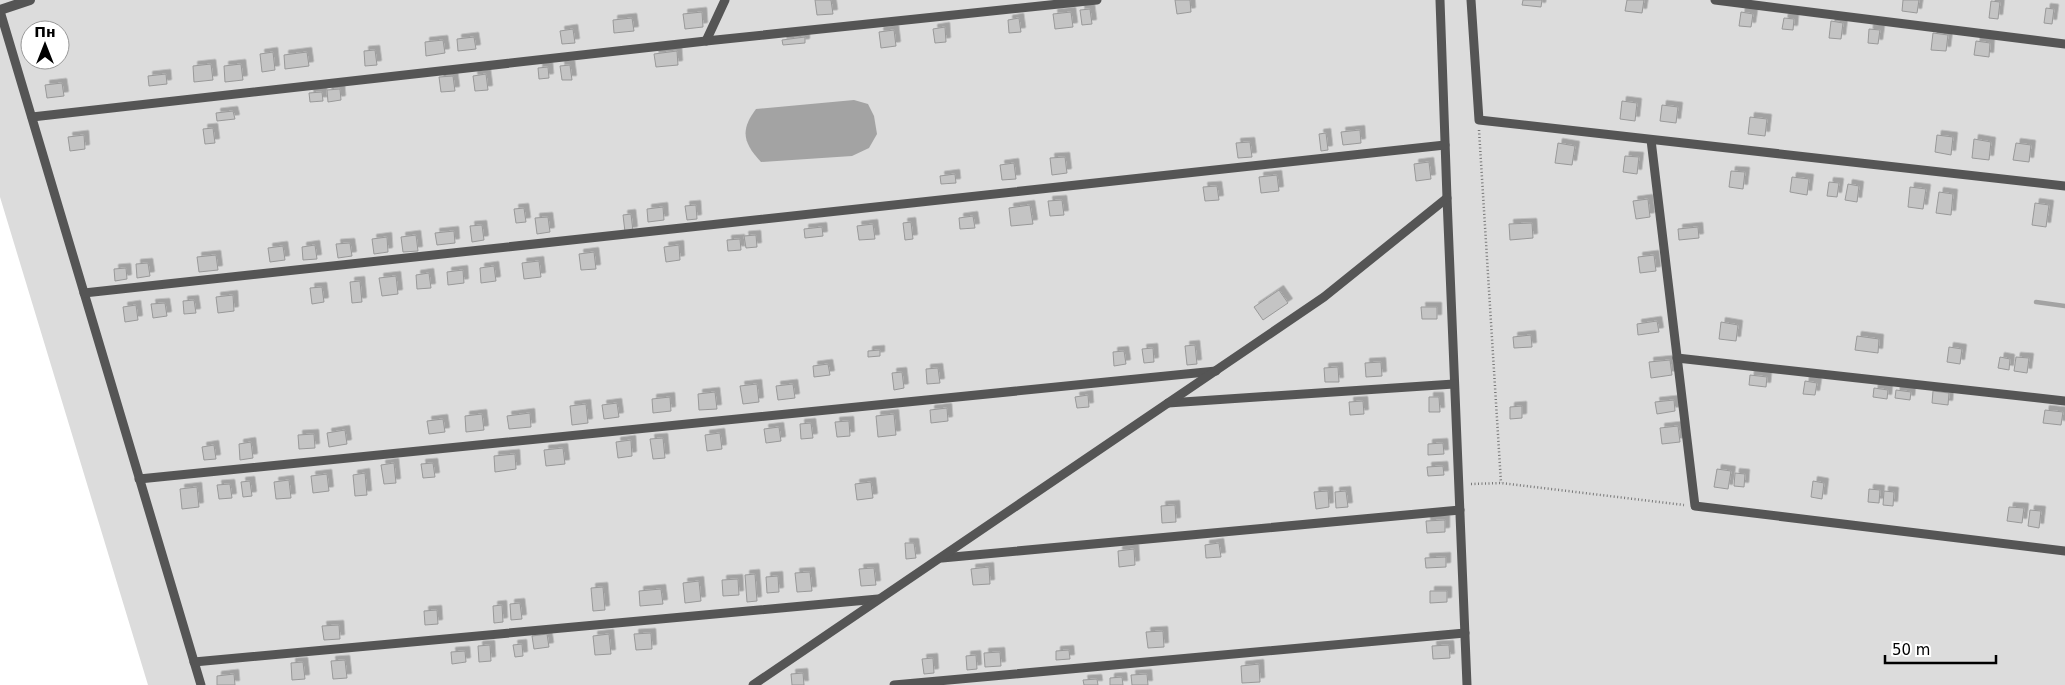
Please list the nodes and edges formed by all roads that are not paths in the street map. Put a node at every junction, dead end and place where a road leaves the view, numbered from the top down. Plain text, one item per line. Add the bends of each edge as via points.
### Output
1 (30, 0) edge
2 (725, 0) edge
3 (1097, 0) edge
4 (1440, 0) edge
5 (1471, 0) edge
6 (1715, 0) edge
7 (0, 10) edge
8 (706, 41) junction
9 (2065, 44) edge
10 (32, 117) junction
11 (1651, 140) junction
12 (1445, 145) junction
13 (2065, 186) edge
14 (1446, 198) junction
15 (84, 292) junction
16 (1677, 358) junction
17 (1216, 371) junction
18 (1454, 384) junction
19 (2065, 400) edge
20 (1168, 403) junction
21 (139, 479) junction
22 (1460, 510) junction
23 (2065, 551) edge
24 (939, 558) junction
25 (879, 599) junction
26 (1465, 633) junction
27 (194, 662) junction
28 (201, 685) edge
29 (753, 685) edge
30 (894, 685) edge
31 (1467, 685) edge

1 - 7 street
2 - 8 lane
3 - 8 lane
4 - 12 lane
5 - 11 lane via 1479,120
6 - 9 lane
7 - 10 lane
8 - 10 lane
10 - 15 lane
11 - 13 lane
11 - 16 lane
12 - 14 lane
12 - 15 lane
14 - 17 lane via 1324,297
14 - 18 lane
15 - 21 lane
16 - 19 lane
16 - 23 lane via 1695,506
17 - 20 lane
17 - 21 lane
18 - 20 lane
18 - 22 lane
20 - 24 lane
21 - 27 lane
22 - 24 lane
22 - 26 lane
24 - 25 lane
25 - 27 lane
25 - 29 lane
26 - 30 lane
26 - 31 lane
27 - 28 lane

